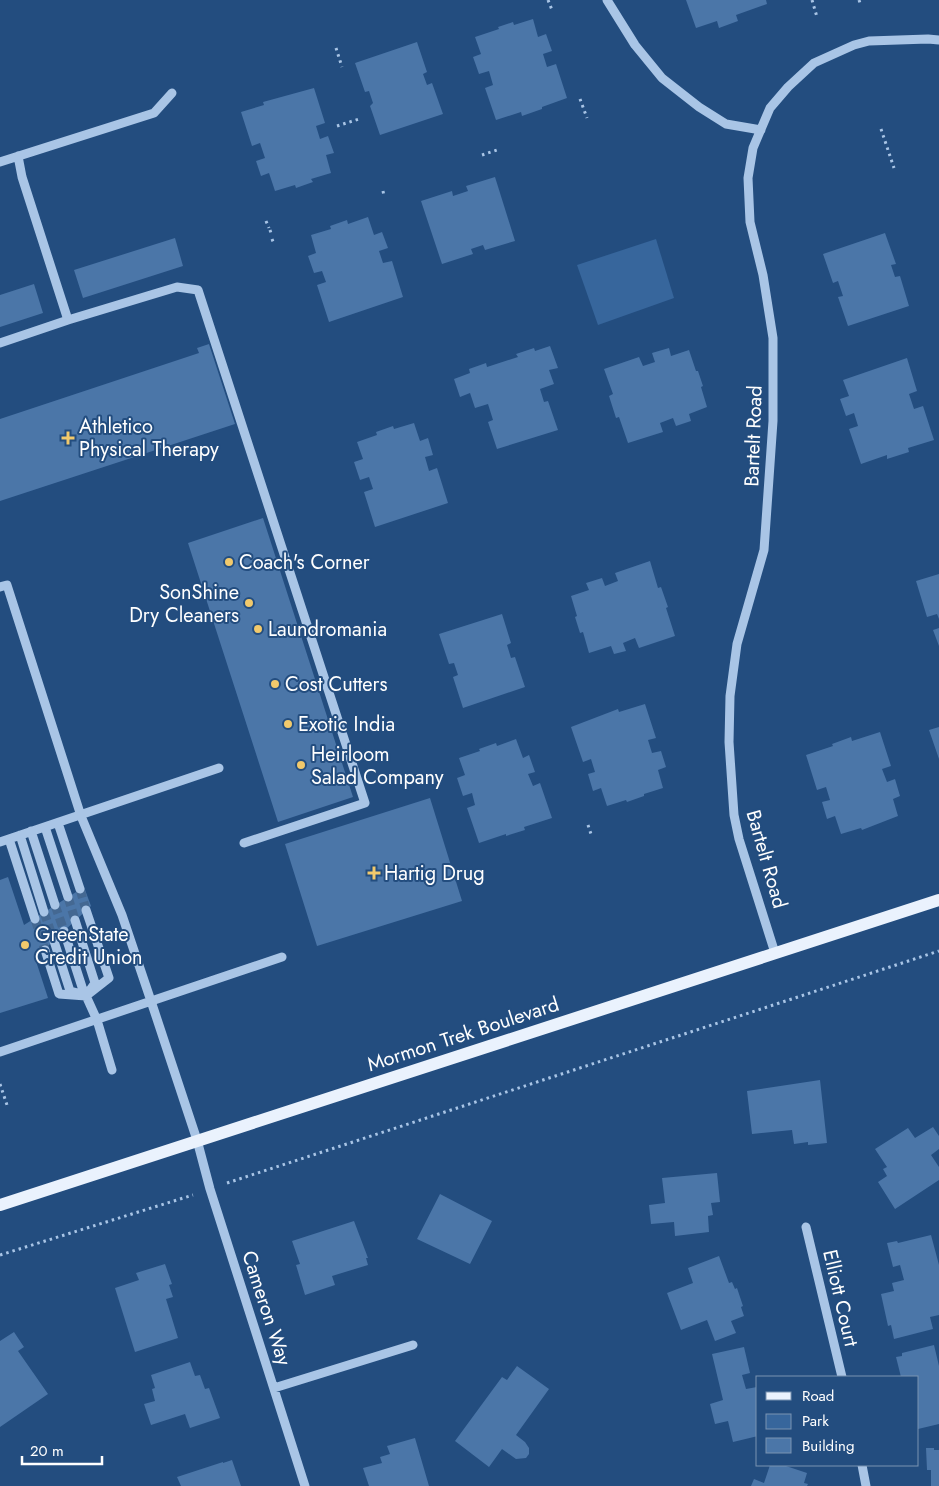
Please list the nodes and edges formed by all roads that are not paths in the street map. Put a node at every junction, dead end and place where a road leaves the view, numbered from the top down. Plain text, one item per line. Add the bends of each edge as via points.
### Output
1 (607, 0) edge
2 (939, 40) edge
3 (172, 93) dead end
4 (761, 130) junction
5 (18, 156) junction
6 (0, 162) edge
7 (68, 320) junction
8 (0, 343) edge
9 (0, 587) edge
10 (219, 768) dead end
11 (81, 816) junction
12 (58, 823) junction
13 (45, 827) junction
14 (31, 831) junction
15 (20, 836) junction
16 (4, 840) edge
17 (244, 843) dead end
18 (80, 889) tunnel mouth
19 (68, 897) tunnel mouth
20 (939, 900) edge
21 (55, 905) tunnel mouth
22 (86, 910) tunnel mouth
23 (44, 912) tunnel mouth
24 (35, 919) tunnel mouth
25 (75, 920) tunnel mouth
26 (64, 931) tunnel mouth
27 (54, 941) tunnel mouth
28 (44, 950) tunnel mouth
29 (775, 953) junction
30 (282, 957) dead end
31 (86, 996) junction
32 (151, 1001) junction
33 (97, 1020) junction
34 (0, 1052) edge
35 (112, 1070) dead end
36 (197, 1140) junction
37 (0, 1205) edge
38 (806, 1227) dead end
39 (413, 1344) dead end
40 (842, 1376) edge
41 (274, 1388) junction
42 (862, 1466) edge
43 (306, 1486) edge
44 (866, 1486) edge

1 - 4 street via 635,45 662,78 726,124
2 - 4 street, Bartelt Road via 869,41 814,63 770,108
3 - 5 street via 154,113
4 - 29 street, Bartelt Road via 748,178 750,222 763,276 772,338 774,421 764,550 737,644 728,742 736,823
5 - 6 street
5 - 7 street
7 - 8 street
7 - 17 street via 177,287 198,290 365,803
9 - 11 street, Cameron Way via 7,584
10 - 11 street
11 - 12 street
11 - 32 street, Cameron Way via 122,915
12 - 13 street
12 - 18 street
13 - 14 street
13 - 19 street
14 - 15 street
14 - 21 street
15 - 16 street
15 - 23 street
16 - 24 street
20 - 29 main road, Mormon Trek Boulevard
22 - 31 street via 109,978
25 - 31 street via 95,983
26 - 31 street
27 - 31 street via 70,991
28 - 31 street via 59,994
29 - 36 main road, Mormon Trek Boulevard
30 - 32 street
31 - 33 street
32 - 33 street
32 - 36 street, Cameron Way
33 - 34 street
33 - 35 street
36 - 37 main road, Mormon Trek Boulevard
36 - 41 street, Cameron Way
38 - 40 street, Elliott Court
39 - 41 street
41 - 43 street, Cameron Way
42 - 44 street

